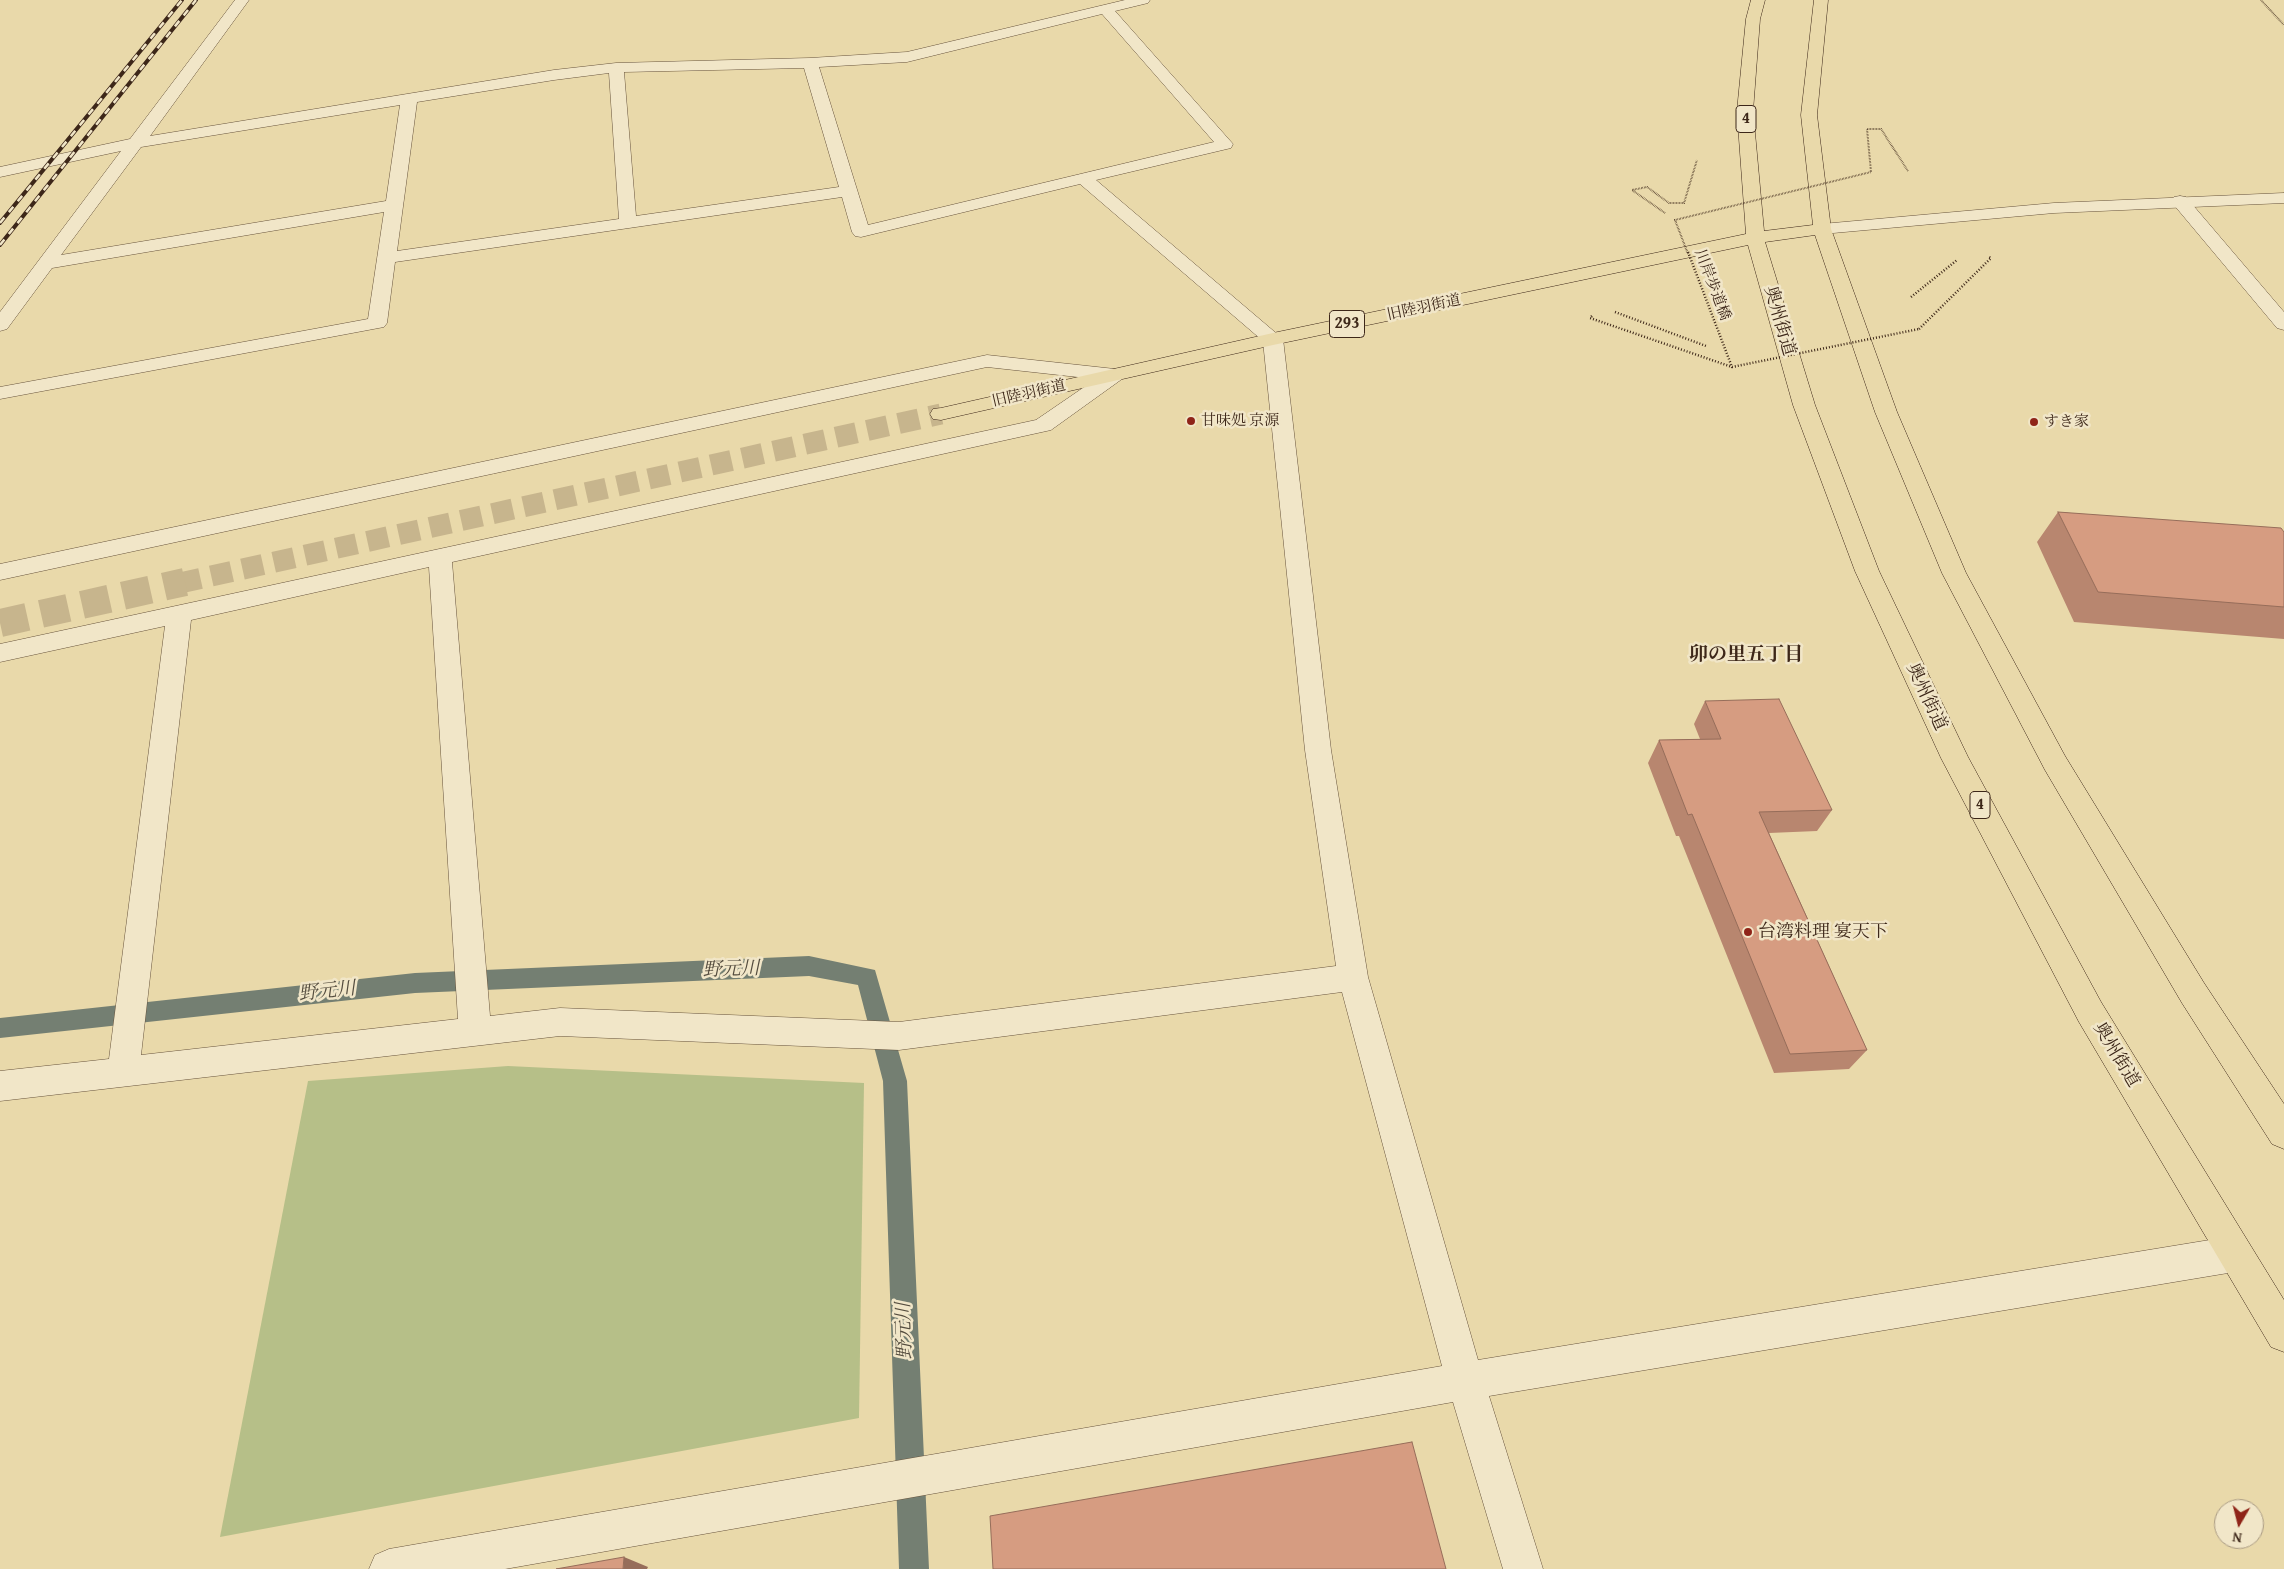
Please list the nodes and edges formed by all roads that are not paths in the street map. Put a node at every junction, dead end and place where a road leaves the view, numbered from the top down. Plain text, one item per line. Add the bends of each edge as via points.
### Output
1 (242, 0) edge
2 (1143, 0) edge
3 (1758, 0) edge
4 (1821, 0) edge
5 (1105, 9) junction
6 (810, 63) junction
7 (616, 68) junction
8 (409, 100) junction
9 (134, 143) junction
10 (0, 172) edge
11 (1084, 179) junction
12 (849, 191) junction
13 (2284, 198) edge
14 (2180, 201) junction
15 (394, 205) junction
16 (628, 223) junction
17 (1822, 229) junction
18 (1755, 238) junction
19 (386, 258) junction
20 (48, 264) junction
21 (2284, 324) edge
22 (0, 325) edge
23 (1273, 339) junction
24 (1115, 375) junction
25 (0, 393) edge
26 (941, 414) tunnel mouth
27 (440, 557) junction
28 (0, 572) edge
29 (179, 614) junction
30 (0, 653) edge
31 (1353, 977) junction
32 (475, 1032) junction
33 (123, 1072) junction
34 (0, 1086) edge
35 (2284, 1133) edge
36 (2234, 1254) junction
37 (2284, 1334) edge
38 (1465, 1381) junction
39 (389, 1569) edge
40 (1523, 1569) edge

1 - 9 street
2 - 5 street
3 - 18 highway, 奥州街道 / 4 via 1753,19 1745,111
4 - 17 highway via 1809,115
5 - 6 street via 907,56
5 - 11 street via 1225,144
6 - 7 street
6 - 12 street
7 - 8 street via 554,75
7 - 16 street
8 - 9 street
8 - 15 street
9 - 10 street
9 - 20 street
11 - 12 street via 861,232
11 - 23 street
12 - 16 street
13 - 14 street
14 - 17 street via 2054,208
14 - 21 street
15 - 19 street
15 - 20 street
16 - 19 street
17 - 18 highway, 旧陸羽街道 / 293
17 - 35 highway via 1886,412 1954,573 2055,763 2193,993
18 - 23 highway, 旧陸羽街道 / 293
18 - 36 highway, 奥州街道 / 4 via 1804,405 1867,571 1955,758 2090,1012
19 - 25 street via 377,323
20 - 22 street
23 - 24 highway, 旧陸羽街道 / 293
23 - 31 street via 1318,750
24 - 26 highway, 旧陸羽街道 / 293
24 - 27 street via 1043,425
24 - 28 street via 987,361
27 - 29 street
27 - 32 street
29 - 30 street
29 - 33 street
31 - 32 street via 899,1036 560,1022
31 - 38 street
32 - 33 street
33 - 34 street
36 - 37 highway, 奥州街道 / 4
36 - 38 street
38 - 39 street
38 - 40 street

